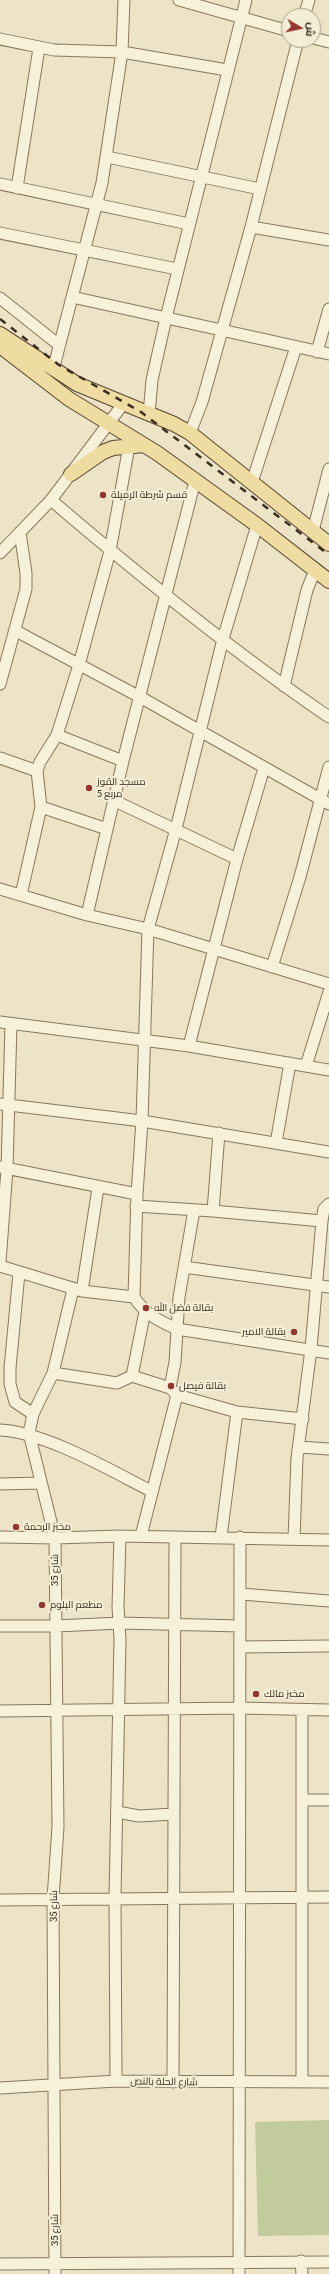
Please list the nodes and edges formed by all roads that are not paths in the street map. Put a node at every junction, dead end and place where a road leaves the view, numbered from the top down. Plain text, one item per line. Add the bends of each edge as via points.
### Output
1 (124, 0) edge
2 (179, 0) edge
3 (246, 0) edge
4 (241, 17) junction
5 (281, 29) edge
6 (0, 39) edge
7 (39, 48) junction
8 (296, 48) edge
9 (122, 52) junction
10 (227, 70) junction
11 (107, 157) junction
12 (201, 177) junction
13 (0, 184) edge
14 (17, 188) junction
15 (260, 189) junction
16 (96, 206) junction
17 (189, 224) junction
18 (251, 227) junction
19 (0, 233) edge
20 (329, 240) edge
21 (84, 250) junction
22 (177, 269) junction
23 (72, 297) junction
24 (0, 298) edge
25 (329, 309) edge
26 (166, 318) junction
27 (221, 331) junction
28 (0, 334) edge
29 (329, 336) edge
30 (59, 345) junction
31 (0, 346) edge
32 (296, 347) junction
33 (319, 348) junction
34 (329, 354) edge
35 (53, 370) junction
36 (123, 404) junction
37 (150, 414) junction
38 (110, 423) junction
39 (190, 433) junction
40 (144, 445) junction
41 (129, 446) junction
42 (329, 469) edge
43 (71, 474) junction
44 (194, 481) junction
45 (252, 482) junction
46 (51, 500) junction
47 (257, 525) junction
48 (20, 532) junction
49 (313, 532) junction
50 (329, 544) edge
51 (110, 551) junction
52 (0, 553) edge
53 (315, 570) junction
54 (329, 580) edge
55 (166, 594) junction
56 (16, 631) junction
57 (223, 639) junction
58 (79, 665) junction
59 (0, 684) edge
60 (284, 686) junction
61 (140, 697) junction
62 (329, 717) edge
63 (200, 731) junction
64 (57, 735) junction
65 (0, 758) edge
66 (123, 761) junction
67 (329, 767) edge
68 (264, 768) junction
69 (37, 771) junction
70 (113, 800) junction
71 (325, 802) edge
72 (41, 807) junction
73 (107, 829) junction
74 (176, 829) junction
75 (237, 859) junction
76 (0, 889) edge
77 (21, 895) junction
78 (86, 915) junction
79 (148, 929) junction
80 (213, 949) junction
81 (272, 967) junction
82 (329, 984) edge
83 (329, 992) edge
84 (0, 1022) edge
85 (12, 1024) junction
86 (144, 1041) junction
87 (189, 1046) junction
88 (290, 1063) junction
89 (306, 1066) junction
90 (329, 1070) edge
91 (4, 1105) edge
92 (142, 1121) junction
93 (219, 1133) junction
94 (276, 1143) junction
95 (329, 1152) edge
96 (3, 1168) edge
97 (98, 1188) junction
98 (137, 1194) junction
99 (329, 1204) edge
100 (136, 1206) junction
101 (194, 1210) junction
102 (213, 1211) junction
103 (322, 1221) junction
104 (0, 1262) edge
105 (0, 1266) edge
106 (184, 1267) junction
107 (19, 1273) junction
108 (316, 1285) junction
109 (329, 1287) edge
110 (77, 1290) junction
111 (134, 1298) junction
112 (145, 1311) junction
113 (177, 1329) junction
114 (311, 1349) junction
115 (329, 1353) edge
116 (5, 1367) edge
117 (53, 1373) junction
118 (132, 1376) junction
119 (173, 1392) junction
120 (237, 1412) junction
121 (33, 1414) junction
122 (303, 1419) junction
123 (0, 1430) edge
124 (29, 1433) junction
125 (299, 1447) junction
126 (329, 1449) edge
127 (40, 1483) junction
128 (0, 1484) edge
129 (151, 1491) junction
130 (120, 1536) junction
131 (141, 1536) junction
132 (0, 1537) edge
133 (175, 1537) junction
134 (221, 1537) junction
135 (240, 1537) junction
136 (55, 1538) junction
137 (294, 1540) junction
138 (329, 1540) edge
139 (241, 1594) junction
140 (329, 1600) edge
141 (120, 1623) junction
142 (174, 1624) junction
143 (0, 1626) edge
144 (56, 1626) junction
145 (240, 1626) junction
146 (329, 1646) edge
147 (240, 1647) junction
148 (240, 1708) junction
149 (175, 1709) junction
150 (302, 1710) junction
151 (329, 1710) edge
152 (0, 1711) edge
153 (56, 1711) junction
154 (118, 1711) junction
155 (303, 1800) junction
156 (329, 1800) edge
157 (117, 1812) junction
158 (174, 1814) junction
159 (300, 1897) junction
160 (329, 1897) edge
161 (116, 1898) junction
162 (172, 1898) junction
163 (239, 1898) junction
164 (53, 1899) junction
165 (0, 1900) edge
166 (116, 2081) junction
167 (173, 2082) junction
168 (302, 2082) junction
169 (329, 2082) edge
170 (239, 2083) junction
171 (55, 2085) junction
172 (0, 2088) edge
173 (239, 2261) junction
174 (301, 2261) junction
175 (329, 2262) edge
176 (0, 2264) edge
177 (55, 2269) edge
178 (119, 2269) edge
179 (175, 2269) edge
180 (238, 2274) edge
181 (302, 2274) edge

1 - 9 street
2 - 4 street
3 - 4 street
4 - 5 street
4 - 10 street
6 - 7 street
7 - 9 street
7 - 14 street
8 - 15 street
9 - 10 street
9 - 11 street
10 - 12 street
11 - 12 street
11 - 16 street
12 - 15 street
12 - 17 street
13 - 14 street
14 - 16 street
15 - 18 street
16 - 17 street
16 - 21 street
17 - 22 street
18 - 20 street
18 - 27 street
19 - 21 street
21 - 22 street
21 - 23 street
22 - 26 street
23 - 26 street
23 - 30 street
24 - 30 street
25 - 33 street
26 - 27 street
26 - 37 street via 152,380
27 - 32 street
27 - 39 street via 202,402
28 - 35 main road
29 - 33 street
30 - 35 street
31 - 38 main road via 69,399
32 - 33 street
32 - 45 street
33 - 34 street
35 - 36 main road via 77,384
36 - 37 main road
36 - 38 street
37 - 39 main road
38 - 40 main road
38 - 43 street
39 - 45 main road
40 - 41 main road
40 - 44 main road
41 - 43 main road via 103,452
41 - 51 street
42 - 49 street
43 - 46 street
44 - 47 main road
44 - 55 street
45 - 49 main road
46 - 48 street
46 - 51 street
47 - 53 main road
47 - 57 street
48 - 52 street
48 - 56 street via 26,589
49 - 50 main road
51 - 55 street
51 - 58 street
53 - 54 main road
53 - 60 street via 306,590
55 - 57 street
55 - 61 street
56 - 58 street
56 - 59 street
57 - 60 street
57 - 63 street
58 - 61 street
58 - 64 street
60 - 62 street
61 - 63 street
61 - 66 street
63 - 68 street
63 - 74 street
64 - 66 street
64 - 69 street
65 - 69 street
66 - 70 street
67 - 71 street
68 - 71 street
68 - 75 street
69 - 72 street
70 - 73 street
70 - 74 street
71 - 81 street
72 - 73 street
72 - 77 street
73 - 78 street
74 - 75 street
74 - 79 street
75 - 80 street
76 - 77 street
77 - 78 street
78 - 79 street
79 - 80 street
79 - 86 street
80 - 81 street
80 - 87 street
81 - 82 street
83 - 89 street
84 - 85 street
85 - 86 street
85 - 91 street
86 - 87 street
86 - 92 street
87 - 88 street
88 - 89 street
88 - 94 street
89 - 90 street
91 - 92 street
91 - 96 street
92 - 93 street
92 - 98 street
93 - 94 street
93 - 102 street
94 - 95 street
96 - 97 street
96 - 104 street
97 - 98 street
97 - 110 street
98 - 100 street
99 - 103 street via 324,1209
100 - 101 street
100 - 111 street
101 - 102 street
101 - 106 street
102 - 103 street
103 - 108 street
105 - 107 street
106 - 108 street
106 - 113 street
107 - 110 street
107 - 116 street
108 - 109 street
108 - 114 street
110 - 111 street
110 - 117 street
111 - 112 street
112 - 113 street via 156,1320
112 - 118 street
113 - 114 street
113 - 119 street
114 - 115 street
114 - 122 street
116 - 121 street via 15,1402
117 - 118 street via 114,1383
117 - 121 street
118 - 119 street
119 - 120 street
119 - 129 street
120 - 122 street
120 - 134 street
121 - 124 street
122 - 125 street
123 - 124 street
124 - 127 street, شارع 35
124 - 129 street
125 - 126 street
125 - 137 street
127 - 128 street
127 - 136 street, شارع 35
129 - 131 street
130 - 131 street
130 - 136 street
130 - 141 street
131 - 133 street
132 - 136 street
133 - 134 street
133 - 142 street
134 - 135 street
135 - 137 street
135 - 139 street
136 - 144 street, شارع 35
137 - 138 street
139 - 140 street
139 - 145 street
141 - 142 street
141 - 144 street
141 - 154 street
142 - 145 street
142 - 149 street
143 - 144 street
144 - 153 street, شارع 35
145 - 147 street
146 - 147 street
147 - 148 street
148 - 149 street
148 - 150 street
148 - 163 street
149 - 154 street
149 - 158 street
150 - 151 street
150 - 155 street
152 - 153 street
153 - 154 street
153 - 164 street, شارع 35 via 58,1827
154 - 157 street
155 - 156 street
155 - 159 street
157 - 158 street via 140,1816
157 - 161 street
158 - 162 street
159 - 160 street
159 - 163 street
159 - 168 street
161 - 162 street
161 - 164 street
161 - 166 street
162 - 163 street
162 - 167 street
163 - 170 street
164 - 165 street
164 - 171 street, شارع 35
166 - 167 street, شارع الحلة بالنص
166 - 171 street, شارع الحلة بالنص
167 - 170 street, شارع الحلة بالنص
168 - 169 street, شارع الحلة بالنص
168 - 170 street, شارع الحلة بالنص
170 - 173 street
171 - 172 street, شارع الحلة بالنص
171 - 177 street, شارع 35
173 - 174 street
173 - 179 street
173 - 180 street
174 - 175 street
174 - 181 street
176 - 177 street
177 - 178 street
178 - 179 street

